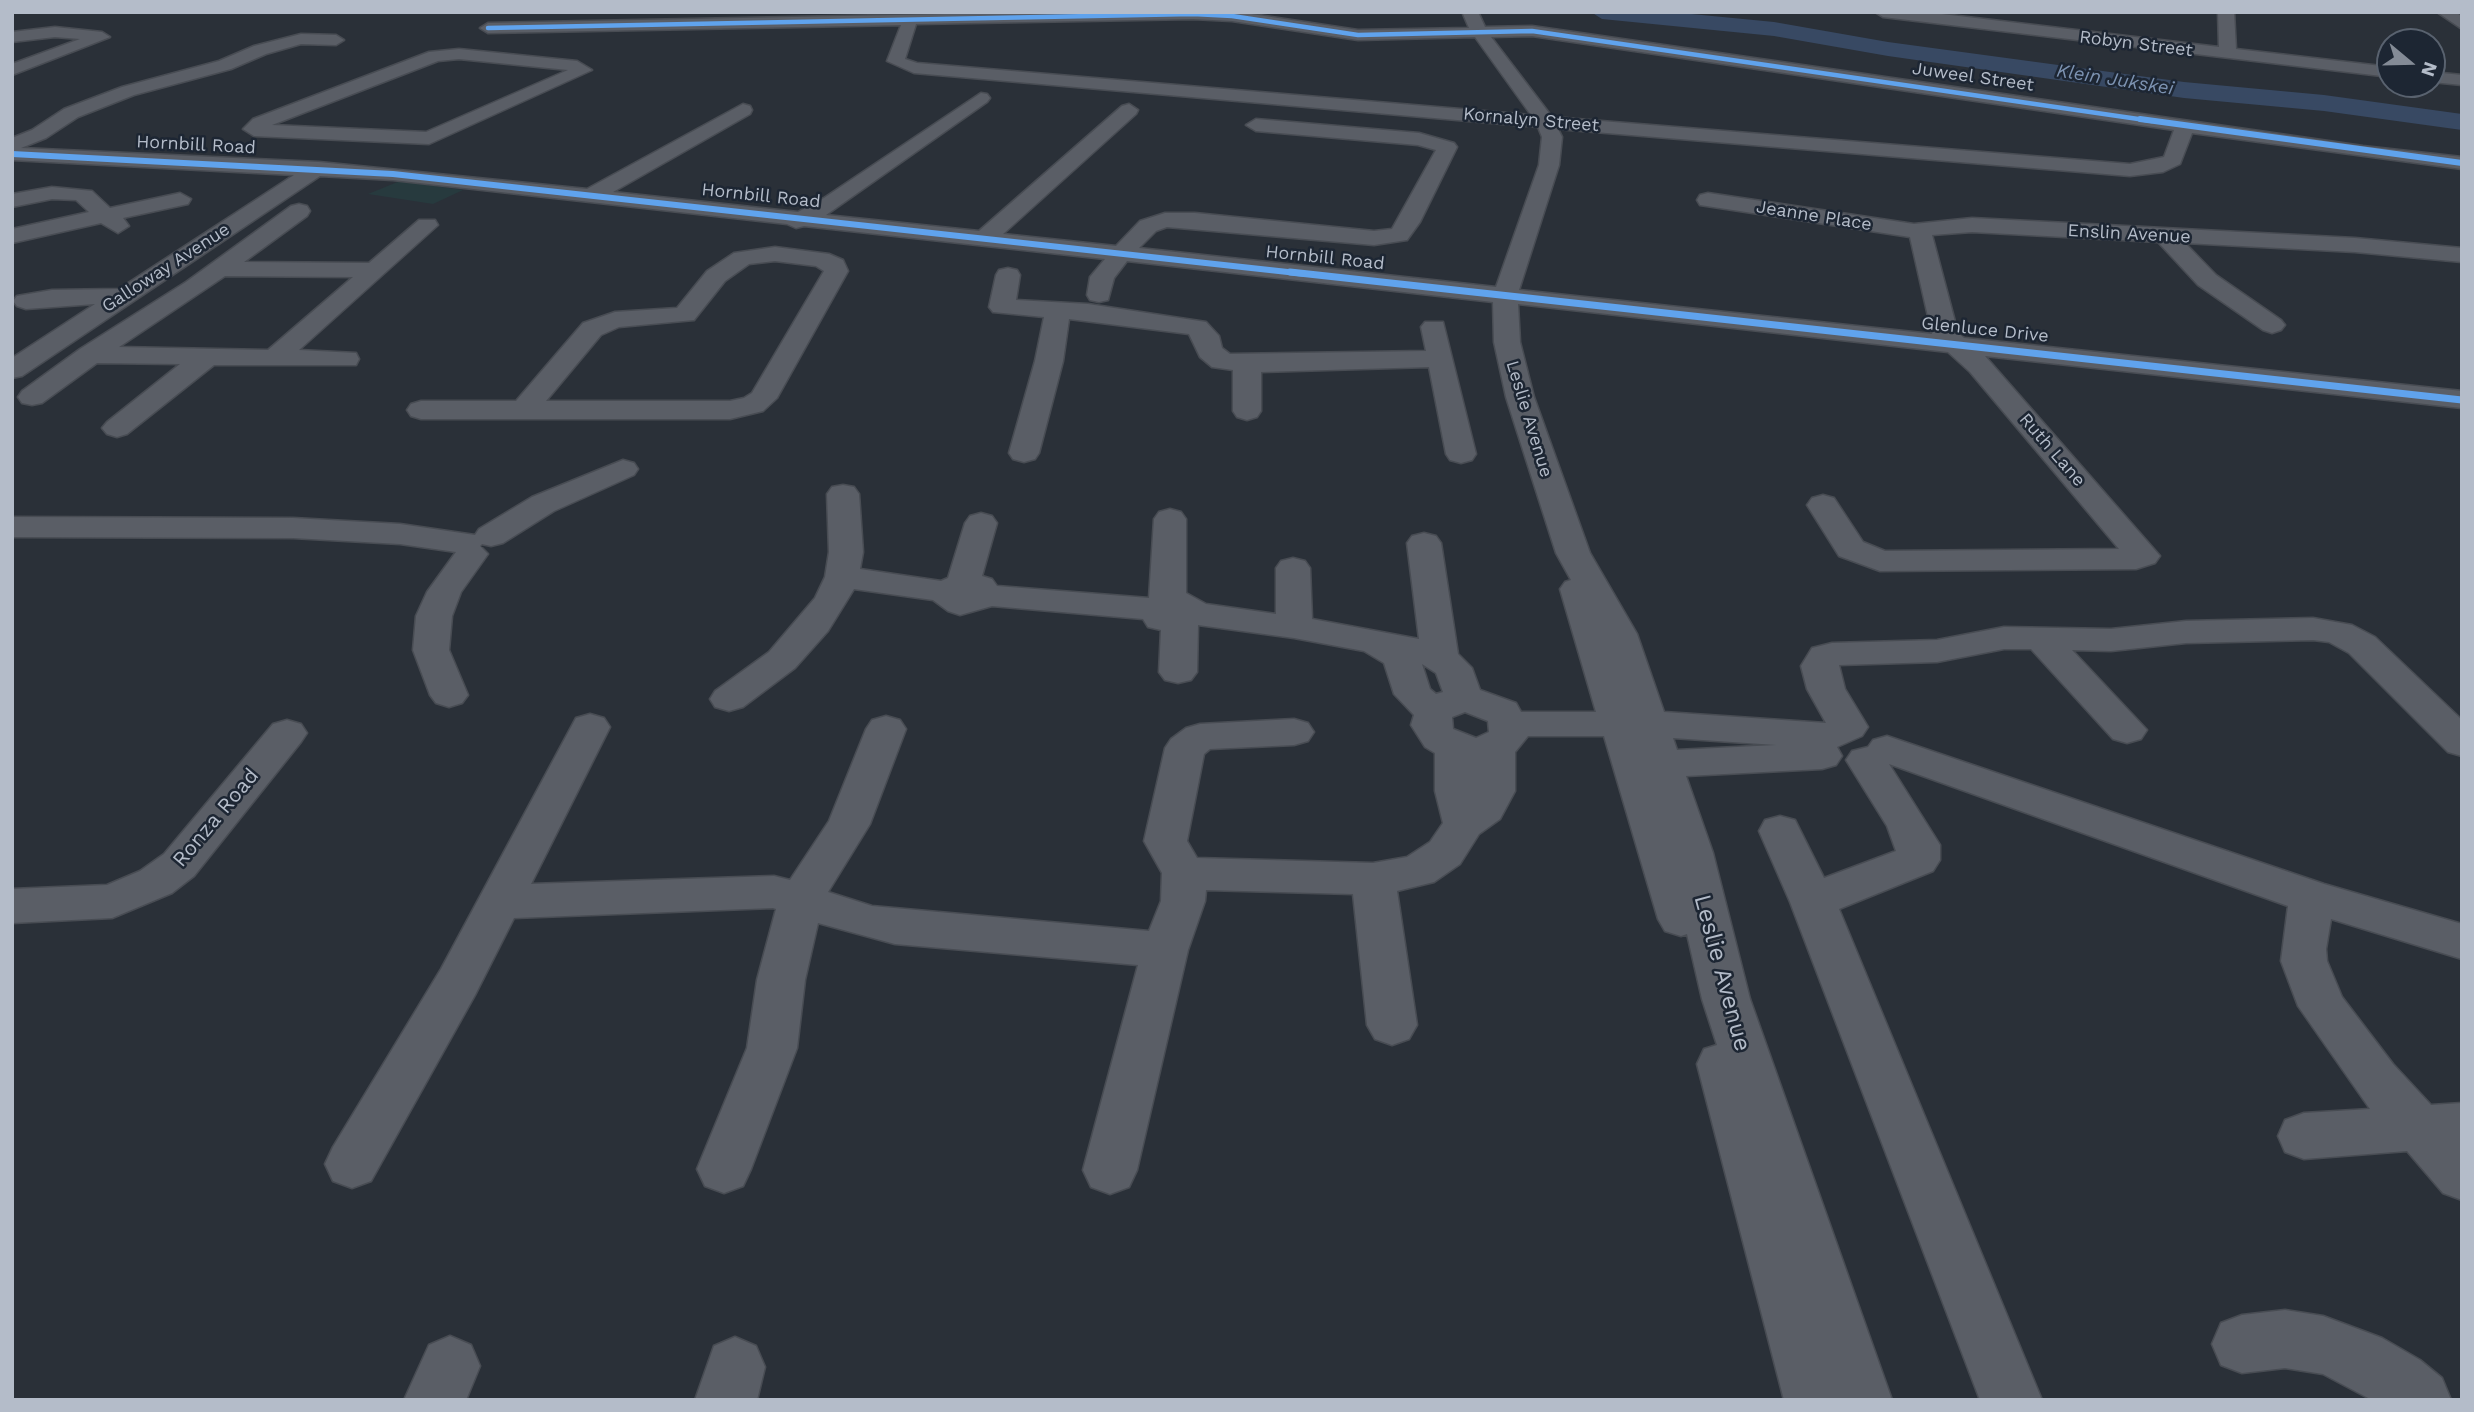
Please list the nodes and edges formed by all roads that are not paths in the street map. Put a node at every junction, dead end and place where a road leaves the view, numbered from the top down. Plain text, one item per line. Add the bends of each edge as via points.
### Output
1 (1470, 12) edge
2 (1883, 12) edge
3 (2226, 12) edge
4 (2445, 12) edge
5 (1993, 19) edge
6 (910, 20) junction
7 (2462, 24) edge
8 (488, 28) dead end
9 (1479, 32) junction
10 (12, 37) edge
11 (336, 40) dead end
12 (2228, 54) junction
13 (12, 70) edge
14 (2376, 70) edge
15 (981, 98) dead end
16 (743, 110) dead end
17 (1129, 110) dead end
18 (1546, 122) junction
19 (1256, 125) dead end
20 (2185, 126) junction
21 (409, 139) junction
22 (12, 145) edge
23 (12, 154) edge
24 (2462, 163) edge
25 (320, 168) junction
26 (348, 170) junction
27 (591, 195) junction
28 (180, 199) dead end
29 (1708, 200) dead end
30 (12, 201) edge
31 (299, 211) dead end
32 (104, 216) junction
33 (813, 216) junction
34 (427, 225) dead end
35 (1920, 232) junction
36 (12, 236) edge
37 (131, 236) dead end
38 (2165, 236) junction
39 (984, 239) junction
40 (764, 255) junction
41 (1132, 255) junction
42 (2462, 255) edge
43 (220, 269) junction
44 (376, 270) junction
45 (1008, 275) dead end
46 (195, 287) junction
47 (123, 296) junction
48 (1505, 296) junction
49 (19, 301) edge
50 (1094, 304) junction
51 (1058, 310) junction
52 (2272, 325) dead end
53 (1434, 327) dead end
54 (1956, 345) junction
55 (89, 355) junction
56 (206, 357) junction
57 (274, 358) junction
58 (346, 359) dead end
59 (1440, 359) junction
60 (1247, 364) junction
61 (12, 370) edge
62 (32, 397) dead end
63 (2462, 400) edge
64 (526, 408) junction
65 (421, 410) dead end
66 (1247, 411) dead end
67 (117, 428) dead end
68 (1024, 453) dead end
69 (1461, 454) dead end
70 (623, 469) dead end
71 (843, 494) dead end
72 (1823, 505) dead end
73 (1170, 519) dead end
74 (981, 523) dead end
75 (12, 527) edge
76 (1423, 543) dead end
77 (476, 544) junction
78 (1293, 568) dead end
79 (842, 577) junction
80 (965, 601) junction
81 (1174, 611) junction
82 (1294, 627) junction
83 (2040, 638) junction
84 (1377, 643) junction
85 (1440, 658) junction
86 (1178, 672) dead end
87 (449, 695) dead end
88 (729, 699) dead end
89 (1449, 706) junction
90 (590, 727) dead end
91 (886, 729) dead end
92 (2127, 730) dead end
93 (1294, 732) dead end
94 (287, 733) dead end
95 (1487, 739) junction
96 (2462, 743) edge
97 (1640, 744) junction
98 (1856, 745) junction
99 (1780, 831) dead end
100 (1184, 873) junction
101 (1373, 879) junction
102 (2312, 897) junction
103 (801, 899) junction
104 (498, 902) junction
105 (1813, 902) junction
106 (12, 906) edge
107 (2462, 942) edge
108 (1165, 950) junction
109 (1392, 1026) dead end
110 (2441, 1127) edge
111 (2304, 1136) dead end
112 (352, 1164) dead end
113 (724, 1168) dead end
114 (1110, 1170) dead end
115 (2462, 1176) edge
116 (2242, 1344) dead end
117 (1815, 1400) edge
118 (1861, 1400) edge
119 (2011, 1400) edge
120 (2420, 1400) edge

1 - 9 street
2 - 5 street, Robyn Street
3 - 12 street
4 - 7 street
5 - 12 street, Robyn Street
6 - 8 street, Juweel Street
6 - 9 street, Juweel Street via 1213,15 1349,34
6 - 18 street, Kornalyn Street via 896,61 914,68
9 - 18 street
9 - 20 street, Juweel Street via 1548,32
10 - 13 street via 55,32 102,37
11 - 22 street via 301,39 114,96
12 - 14 street, Robyn Street
15 - 33 street
16 - 27 street
17 - 39 street
18 - 20 street, Kornalyn Street via 2130,170 2172,162
18 - 48 street, Leslie Avenue via 1552,137 1549,165
19 - 41 street via 1419,139 1447,147 1409,222 1395,236 1374,238 1174,219 1148,226
20 - 24 street, Juweel Street
21 - 21 street via 253,129 435,56 459,54 582,68 444,133
21 - 26 street
23 - 25 street, Hornbill Road
25 - 26 street, Hornbill Road
25 - 47 street, Galloway Avenue
26 - 27 street, Hornbill Road
27 - 33 street, Hornbill Road
28 - 32 street
29 - 35 street, Jeanne Place
30 - 32 street via 52,193 77,194
31 - 43 street
32 - 36 street
32 - 37 street
33 - 39 street, Hornbill Road
33 - 40 street
34 - 44 street
35 - 38 street, Enslin Avenue via 1954,225
35 - 54 street via 1945,334
38 - 42 street, Enslin Avenue
38 - 52 street via 2207,280
39 - 41 street, Hornbill Road
40 - 64 street via 735,261 716,276 685,315 599,325
40 - 64 street via 827,260 836,271 758,402 730,410
41 - 48 street, Hornbill Road
41 - 50 street via 1124,280
43 - 44 street
43 - 46 street
44 - 57 street
45 - 51 street via 1002,307
46 - 47 street
46 - 55 street
47 - 49 street
47 - 61 street, Galloway Avenue
48 - 54 street, Glenluce Drive
48 - 97 street, Leslie Avenue via 1507,342 1520,397 1573,553 1572,573
50 - 51 street
50 - 60 street via 1197,327 1214,357
51 - 68 street
53 - 59 street
54 - 63 street, Glenluce Drive
54 - 72 street, Ruth Lane via 1997,385 2142,558 1880,561 1851,550
55 - 56 street
55 - 62 street
56 - 57 street
56 - 67 street
57 - 58 street
59 - 60 street
59 - 69 street
60 - 66 street
64 - 65 street
70 - 77 street via 543,504
71 - 79 street via 847,540
73 - 81 street
74 - 80 street
75 - 77 street via 293,528
76 - 85 street
77 - 87 street via 434,616 431,650
78 - 82 street
79 - 80 street
79 - 88 street via 799,643 760,679
80 - 81 street
81 - 82 street
81 - 86 street
82 - 84 street
83 - 92 street
83 - 96 street via 2111,640 2264,630 2339,633 2354,639 2384,664
83 - 98 street via 1994,639 1937,651 1825,656 1820,666 1826,689
84 - 85 street
84 - 89 street via 1404,663 1413,694
85 - 89 street via 1452,668
89 - 95 street via 1485,703 1502,712
89 - 95 street via 1431,725 1439,738
90 - 104 street
91 - 103 street via 849,824
93 - 100 street via 1214,735 1191,741 1181,765 1165,841
94 - 106 street, Ronza Road via 178,865 156,882 112,901
95 - 97 street
95 - 101 street via 1494,791 1485,809 1464,824 1445,853 1418,871
97 - 98 street
97 - 117 street, Leslie Avenue via 1662,853
97 - 118 street, Leslie Avenue via 1691,852 1726,999
98 - 102 street
98 - 105 street via 1907,824 1918,845 1918,860
99 - 105 street
100 - 101 street
100 - 108 street via 1183,901
101 - 109 street
102 - 107 street
102 - 110 street via 2303,949 2313,986 2339,1032 2375,1079
103 - 104 street via 747,891
103 - 108 street via 895,927
103 - 113 street via 781,980 772,1048
104 - 112 street via 458,982
105 - 119 street
108 - 114 street
110 - 111 street
110 - 115 street
116 - 120 street via 2285,1339 2323,1345 2361,1359

